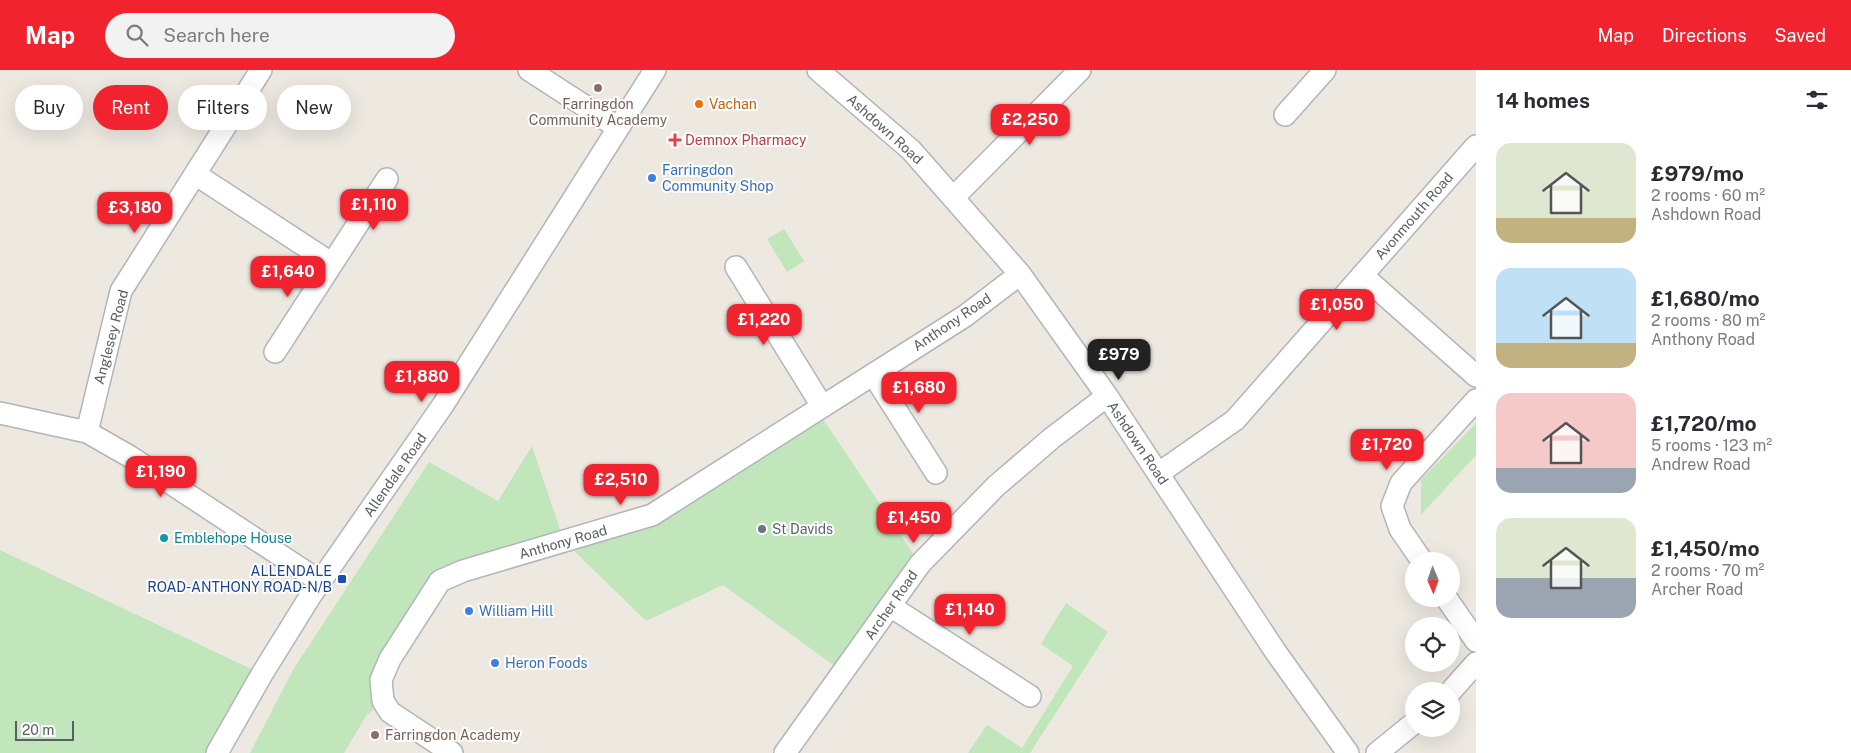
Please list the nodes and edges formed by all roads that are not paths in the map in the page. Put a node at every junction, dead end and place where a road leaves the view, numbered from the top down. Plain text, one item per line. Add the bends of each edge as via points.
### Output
1 (261, 70) edge
2 (529, 70) edge
3 (655, 70) edge
4 (818, 70) edge
5 (1080, 70) edge
6 (1325, 70) edge
7 (1285, 115) dead end
8 (617, 127) junction
9 (1476, 146) edge
10 (195, 174) junction
11 (387, 179) dead end
12 (954, 197) junction
13 (331, 263) junction
14 (736, 267) dead end
15 (1020, 274) junction
16 (1362, 275) junction
17 (275, 352) dead end
18 (873, 374) junction
19 (1476, 376) edge
20 (1107, 396) junction
21 (1476, 400) edge
22 (822, 406) junction
23 (0, 413) edge
24 (87, 432) junction
25 (936, 473) dead end
26 (1159, 473) junction
27 (1416, 552) edge
28 (321, 582) junction
29 (890, 606) junction
30 (1453, 608) edge
31 (1476, 642) edge
32 (1476, 663) edge
33 (1459, 682) edge
34 (1030, 696) dead end
35 (1405, 731) edge
36 (217, 753) edge
37 (452, 753) edge
38 (785, 753) edge
39 (1348, 753) edge
40 (1377, 753) edge

1 - 10 street, Anglesey Road
2 - 8 street
3 - 8 street, Allendale Road
4 - 12 street, Ashdown Road via 911,150
5 - 12 street
6 - 7 street
8 - 28 street, Allendale Road via 443,405
9 - 16 street, Avonmouth Road
10 - 13 street
10 - 24 street, Anglesey Road via 121,291
11 - 13 street
12 - 15 street, Ashdown Road
13 - 17 street
14 - 22 street
15 - 18 street, Anthony Road via 965,316
15 - 20 street, Ashdown Road
16 - 19 street
16 - 26 street, Avonmouth Road via 1235,420
18 - 22 street, Anthony Road
18 - 25 street
20 - 26 street, Ashdown Road
20 - 29 street, Archer Road via 996,486 920,564
21 - 27 street via 1401,483 1392,506 1400,529
22 - 37 street, Anthony Road via 652,516 463,570 440,582 390,659 381,680 382,701 390,712
23 - 24 street
24 - 28 street
26 - 39 street, Ashdown Road via 1275,651
28 - 36 street, Allendale Road via 262,674
29 - 34 street
29 - 38 street, Archer Road
30 - 31 street
32 - 33 street
35 - 40 street

